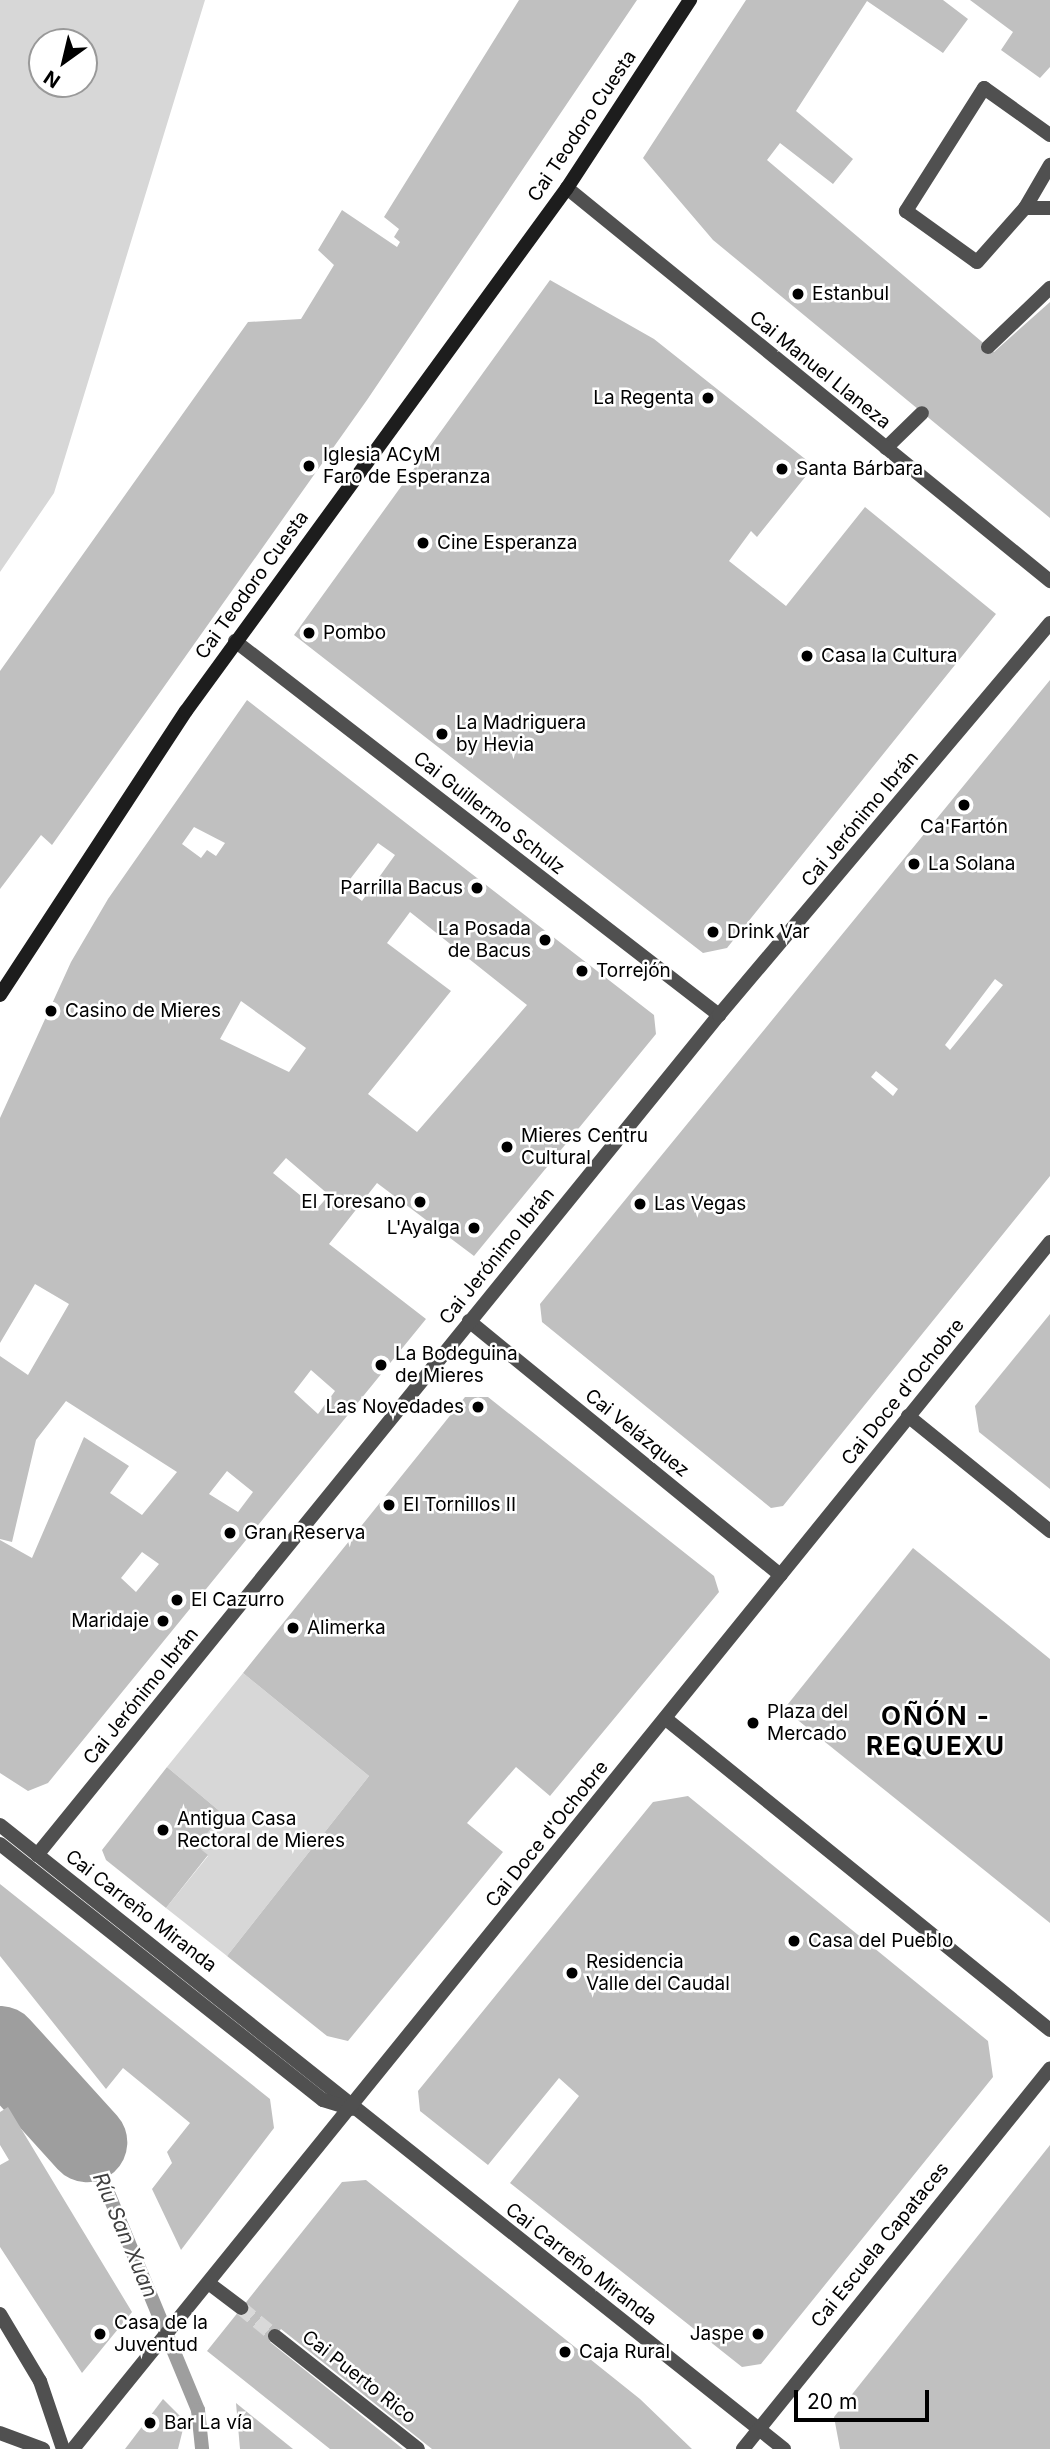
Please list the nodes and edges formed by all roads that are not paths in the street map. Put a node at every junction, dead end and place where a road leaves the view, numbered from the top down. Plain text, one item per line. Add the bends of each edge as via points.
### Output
1 (690, 0) edge
2 (1050, 135) edge
3 (1050, 165) edge
4 (567, 188) junction
5 (1025, 208) junction
6 (1050, 208) edge
7 (1050, 288) edge
8 (988, 347) dead end
9 (922, 413) dead end
10 (886, 448) junction
11 (1050, 581) edge
12 (1050, 623) edge
13 (235, 641) junction
14 (0, 995) edge
15 (719, 1015) junction
16 (1050, 1242) edge
17 (469, 1321) junction
18 (908, 1416) junction
19 (1050, 1531) edge
20 (780, 1575) junction
21 (666, 1719) junction
22 (0, 1825) edge
23 (0, 1844) edge
24 (37, 1855) junction
25 (1050, 2030) edge
26 (1050, 2068) edge
27 (354, 2110) junction
28 (211, 2285) junction
29 (241, 2308) tunnel mouth
30 (0, 2314) edge
31 (275, 2336) tunnel mouth
32 (756, 2427) junction
33 (0, 2433) edge
34 (43, 2449) edge
35 (63, 2449) edge
36 (73, 2449) edge
37 (418, 2449) edge
38 (743, 2449) edge
39 (783, 2449) edge

1 - 4 street, Cai Teodoro Cuesta
2 - 5 street via 984,88 906,211 977,262
3 - 5 street
4 - 10 street, Cai Manuel Llaneza
4 - 13 street, Cai Teodoro Cuesta
5 - 6 street
7 - 8 street
9 - 10 street
10 - 11 street, Cai Manuel Llaneza
12 - 15 street, Cai Jerónimo Ibrán
13 - 14 street, Cai Teodoro Cuesta
13 - 15 street, Cai Guillermo Schulz
15 - 17 street, Cai Jerónimo Ibrán
16 - 18 street, Cai Doce d'Ochobre
17 - 20 street, Cai Velázquez
17 - 24 street, Cai Jerónimo Ibrán
18 - 19 street
18 - 20 street, Cai Doce d'Ochobre
20 - 21 street, Cai Doce d'Ochobre
21 - 25 street
21 - 27 street, Cai Doce d'Ochobre
22 - 24 street, Cai Carreño Miranda
23 - 27 street, Cai Carreño Miranda via 323,2100
24 - 27 street, Cai Carreño Miranda via 329,2083
26 - 32 street, Cai Escuela Capataces
27 - 28 street, Cai Doce d'Ochobre
27 - 32 street, Cai Carreño Miranda
28 - 29 street
28 - 36 street, Cai Doce d'Ochobre
30 - 35 street via 40,2381
31 - 37 street, Cai Puerto Rico
32 - 38 street, Cai Escuela Capataces
32 - 39 street, Cai Carreño Miranda
33 - 34 street

